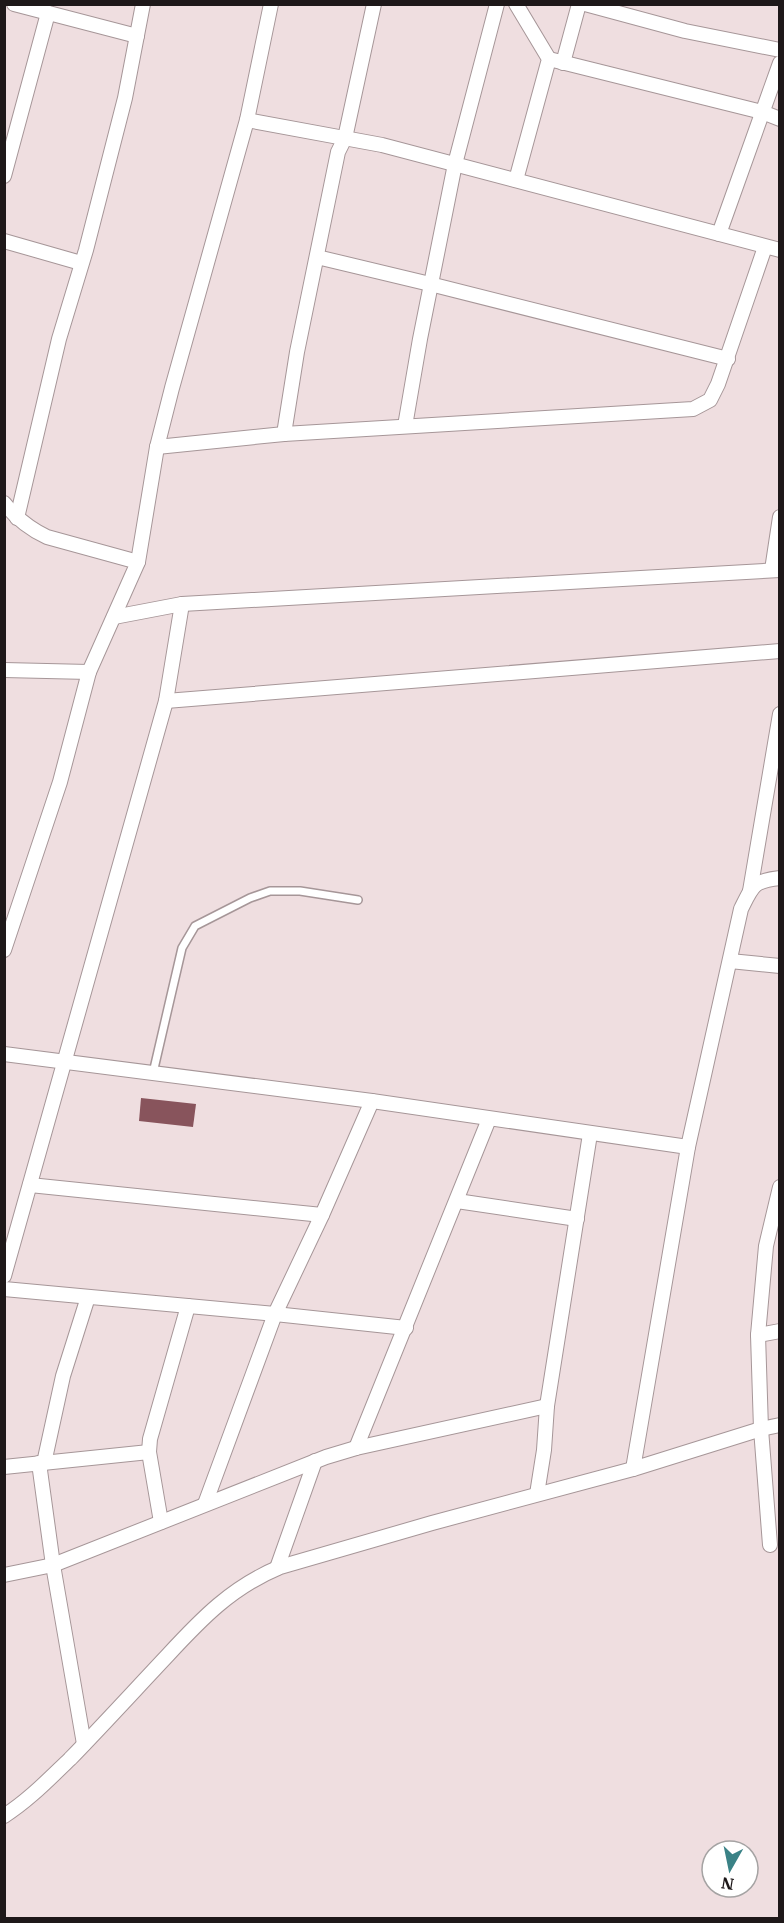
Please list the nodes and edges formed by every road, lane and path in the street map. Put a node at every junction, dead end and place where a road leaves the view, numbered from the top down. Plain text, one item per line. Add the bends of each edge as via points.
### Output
1 (14, 4) edge
2 (143, 4) edge
3 (271, 4) edge
4 (374, 4) edge
5 (497, 4) edge
6 (516, 4) edge
7 (579, 4) edge
8 (585, 4) edge
9 (48, 13) junction
10 (137, 36) junction
11 (780, 50) edge
12 (549, 59) junction
13 (563, 63) junction
14 (780, 63) edge
15 (762, 112) junction
16 (780, 119) edge
17 (247, 120) junction
18 (345, 138) junction
19 (455, 164) junction
20 (4, 176) edge
21 (516, 180) junction
22 (719, 234) junction
23 (4, 241) edge
24 (765, 247) junction
25 (780, 250) edge
26 (317, 257) junction
27 (81, 263) junction
28 (430, 284) junction
29 (728, 359) junction
30 (405, 426) junction
31 (284, 434) junction
32 (157, 447) junction
33 (4, 503) edge
34 (780, 517) edge
35 (17, 518) junction
36 (138, 562) junction
37 (776, 570) edge
38 (182, 604) junction
39 (114, 617) junction
40 (780, 651) edge
41 (4, 670) edge
42 (89, 672) junction
43 (166, 701) junction
44 (780, 714) edge
45 (780, 878) edge
46 (750, 891) junction
47 (358, 900) dead end
48 (4, 950) edge
49 (730, 961) junction
50 (780, 966) edge
51 (4, 1054) edge
52 (65, 1062) junction
53 (153, 1073) junction
54 (372, 1101) junction
55 (489, 1119) junction
56 (590, 1134) junction
57 (688, 1148) junction
58 (30, 1185) junction
59 (780, 1186) edge
60 (457, 1201) junction
61 (321, 1215) junction
62 (577, 1219) junction
63 (773, 1244) edge
64 (4, 1276) edge
65 (4, 1289) edge
66 (87, 1297) junction
67 (188, 1306) junction
68 (275, 1314) junction
69 (406, 1328) junction
70 (780, 1331) edge
71 (758, 1335) junction
72 (547, 1406) junction
73 (780, 1425) edge
74 (761, 1429) junction
75 (356, 1448) junction
76 (149, 1452) junction
77 (315, 1461) junction
78 (41, 1463) junction
79 (4, 1467) edge
80 (633, 1469) junction
81 (537, 1494) junction
82 (205, 1504) junction
83 (161, 1522) junction
84 (770, 1545) dead end
85 (53, 1565) junction
86 (277, 1568) junction
87 (4, 1575) edge
88 (84, 1744) junction
89 (4, 1816) edge

1 - 9 street
2 - 10 street
3 - 17 street
4 - 18 street
5 - 19 street
6 - 12 street
7 - 13 street
8 - 11 street via 685,31
9 - 10 street
9 - 20 street
10 - 27 street via 125,98
12 - 13 street
12 - 21 street
13 - 15 street
14 - 15 street
15 - 16 street
15 - 22 street
17 - 18 street
17 - 32 street
18 - 19 street
18 - 26 street via 338,152
19 - 21 street
19 - 28 street
21 - 22 street
22 - 24 street
23 - 27 street
24 - 25 street
24 - 29 street
26 - 28 street
26 - 31 street
27 - 35 street
28 - 29 street
28 - 30 street
29 - 30 street via 710,400 693,409
30 - 31 street
31 - 32 street
32 - 36 street
33 - 35 street
34 - 37 street
35 - 36 street via 47,537
36 - 39 street
37 - 38 street
38 - 39 street
38 - 43 street
39 - 42 street
40 - 43 street
41 - 42 street
42 - 48 street via 60,782
43 - 52 street
44 - 46 street
45 - 46 street via 761,880
46 - 49 street via 741,909
47 - 53 lane via 300,891 270,891 195,926 182,948
49 - 50 street
49 - 57 street
51 - 52 street
52 - 53 street
52 - 58 street
53 - 54 street
54 - 55 street
54 - 61 street
55 - 56 street
55 - 60 street
56 - 57 street
56 - 62 street
57 - 80 street
58 - 61 street
58 - 64 street
59 - 63 street
60 - 62 street
60 - 69 street
61 - 68 street
62 - 72 street
63 - 71 street
65 - 66 street
66 - 67 street
66 - 78 street
67 - 68 street
67 - 76 street
68 - 69 street
68 - 82 street
69 - 75 street
70 - 71 street
71 - 74 street
72 - 75 street
72 - 81 street
73 - 74 street
74 - 80 street
74 - 84 street
75 - 77 street
76 - 78 street
76 - 83 street
77 - 82 street
77 - 86 street
78 - 79 street
78 - 85 street
80 - 81 street
81 - 86 street
82 - 83 street
83 - 85 street
85 - 87 street
85 - 88 street
86 - 88 street via 236,1590 205,1616
88 - 89 street via 37,1791

